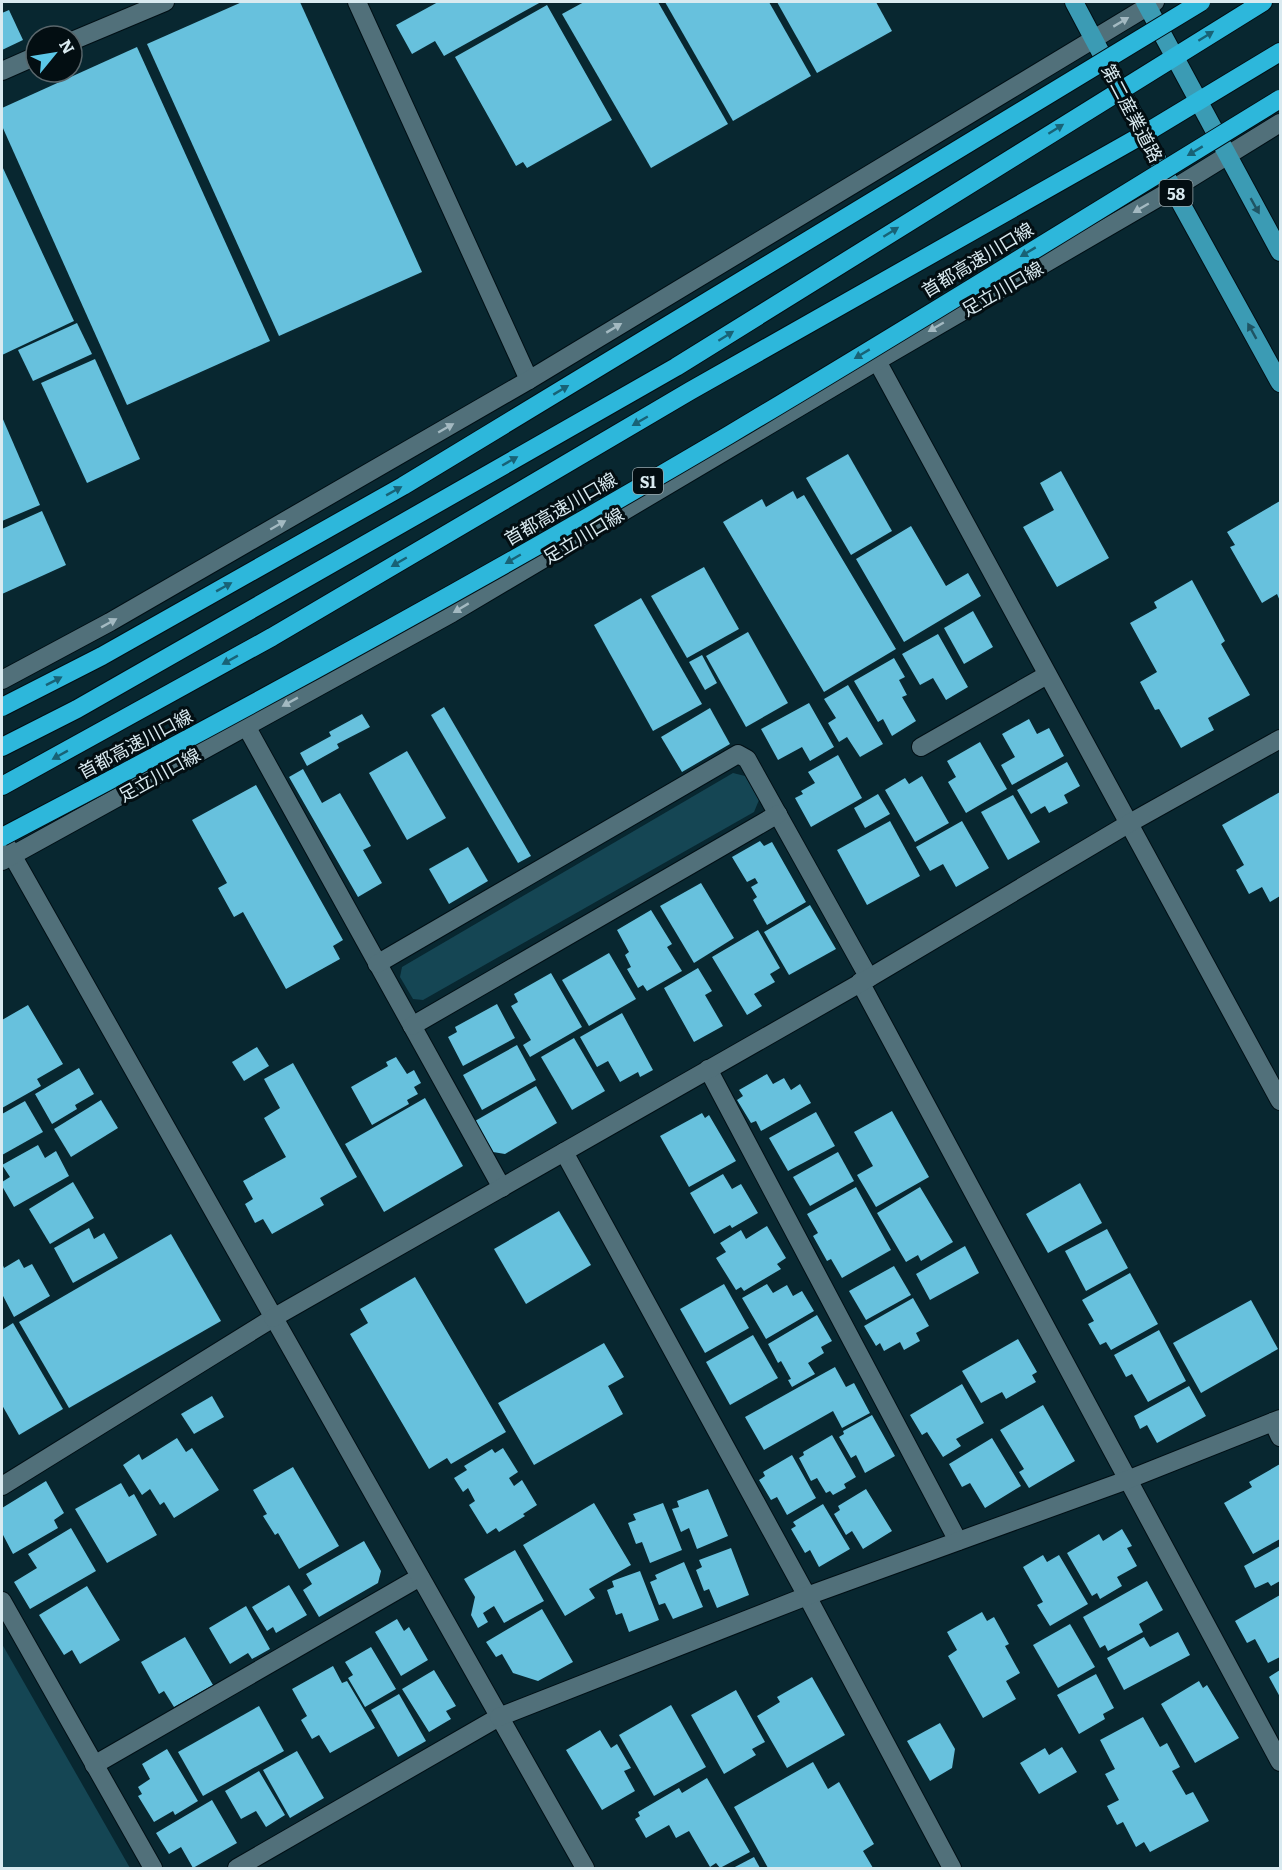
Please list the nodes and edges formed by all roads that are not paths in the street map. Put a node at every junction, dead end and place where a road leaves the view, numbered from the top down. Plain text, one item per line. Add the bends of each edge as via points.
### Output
1 (165, 2) edge
2 (357, 2) edge
3 (1074, 2) edge
4 (1201, 2) edge
5 (1263, 2) edge
6 (1150, 3) edge
7 (84, 36) edge
8 (1094, 39) junction
9 (1281, 52) edge
10 (1174, 57) junction
11 (24, 62) edge
12 (2, 71) edge
13 (1120, 89) junction
14 (1281, 99) edge
15 (1198, 102) junction
16 (1281, 123) edge
17 (1144, 134) junction
18 (1227, 156) junction
19 (1173, 189) junction
20 (1281, 252) edge
21 (877, 361) junction
22 (530, 380) junction
23 (1281, 383) edge
24 (1047, 675) junction
25 (2, 680) edge
26 (2, 707) edge
27 (246, 726) junction
28 (1281, 739) edge
29 (2, 747) edge
30 (921, 747) dead end
31 (2, 786) edge
32 (778, 814) junction
33 (1128, 824) junction
34 (2, 837) edge
35 (7, 858) edge
36 (377, 964) junction
37 (864, 980) junction
38 (412, 1026) junction
39 (708, 1070) junction
40 (1281, 1101) edge
41 (564, 1152) junction
42 (502, 1188) junction
43 (273, 1318) junction
44 (1278, 1426) edge
45 (1127, 1480) junction
46 (2, 1486) edge
47 (958, 1541) junction
48 (420, 1577) junction
49 (807, 1596) junction
50 (2, 1601) edge
51 (499, 1717) junction
52 (1281, 1762) edge
53 (94, 1765) junction
54 (153, 1869) edge
55 (237, 1869) edge
56 (585, 1869) edge
57 (952, 1869) edge

1 - 7 street
2 - 22 street
3 - 8 main road, 第二産業道路 / 58
26 -> 4 highway, bridge via 102,656 403,486
10 -> 5 highway
8 -> 6 street
6 - 10 main road
8 - 13 main road, 第二産業道路 / 58
22 -> 8 street
9 - 15 highway
10 - 13 highway
10 - 15 main road
11 - 12 street
13 - 17 main road, 第二産業道路 / 58
29 -> 13 highway via 77,709 676,367
14 -> 34 highway, 首都高速川口線 / S1, bridge via 719,440 429,607
15 - 17 highway
15 - 18 main road
16 - 18 street, 足立川口線
17 - 19 main road, 第二産業道路 / 58
17 -> 31 highway via 690,391 272,637
18 - 19 street, 足立川口線
18 -> 20 main road
19 -> 21 street, 足立川口線
23 -> 19 main road, 第二産業道路 / 58
21 - 24 street
21 -> 27 street, 足立川口線 via 452,613
25 -> 22 street
24 - 30 street
24 - 33 street
27 - 35 street, 足立川口線
27 - 36 street
28 - 33 street
32 - 36 street via 747,759 738,754
32 - 37 street
32 - 38 street
33 - 37 street
33 - 40 street
34 - 35 street
35 - 43 street
36 - 38 street
37 - 39 street
37 - 45 street
38 - 42 street
39 - 41 street
39 - 47 street
41 - 42 street
41 - 49 street
42 - 43 street
43 - 46 street
43 - 48 street
44 - 45 street
45 - 47 street
45 - 52 street
47 - 49 street
48 - 51 street
48 - 53 street
49 - 51 street
49 - 57 street
50 - 53 street
51 - 55 street
51 - 56 street
53 - 54 street

